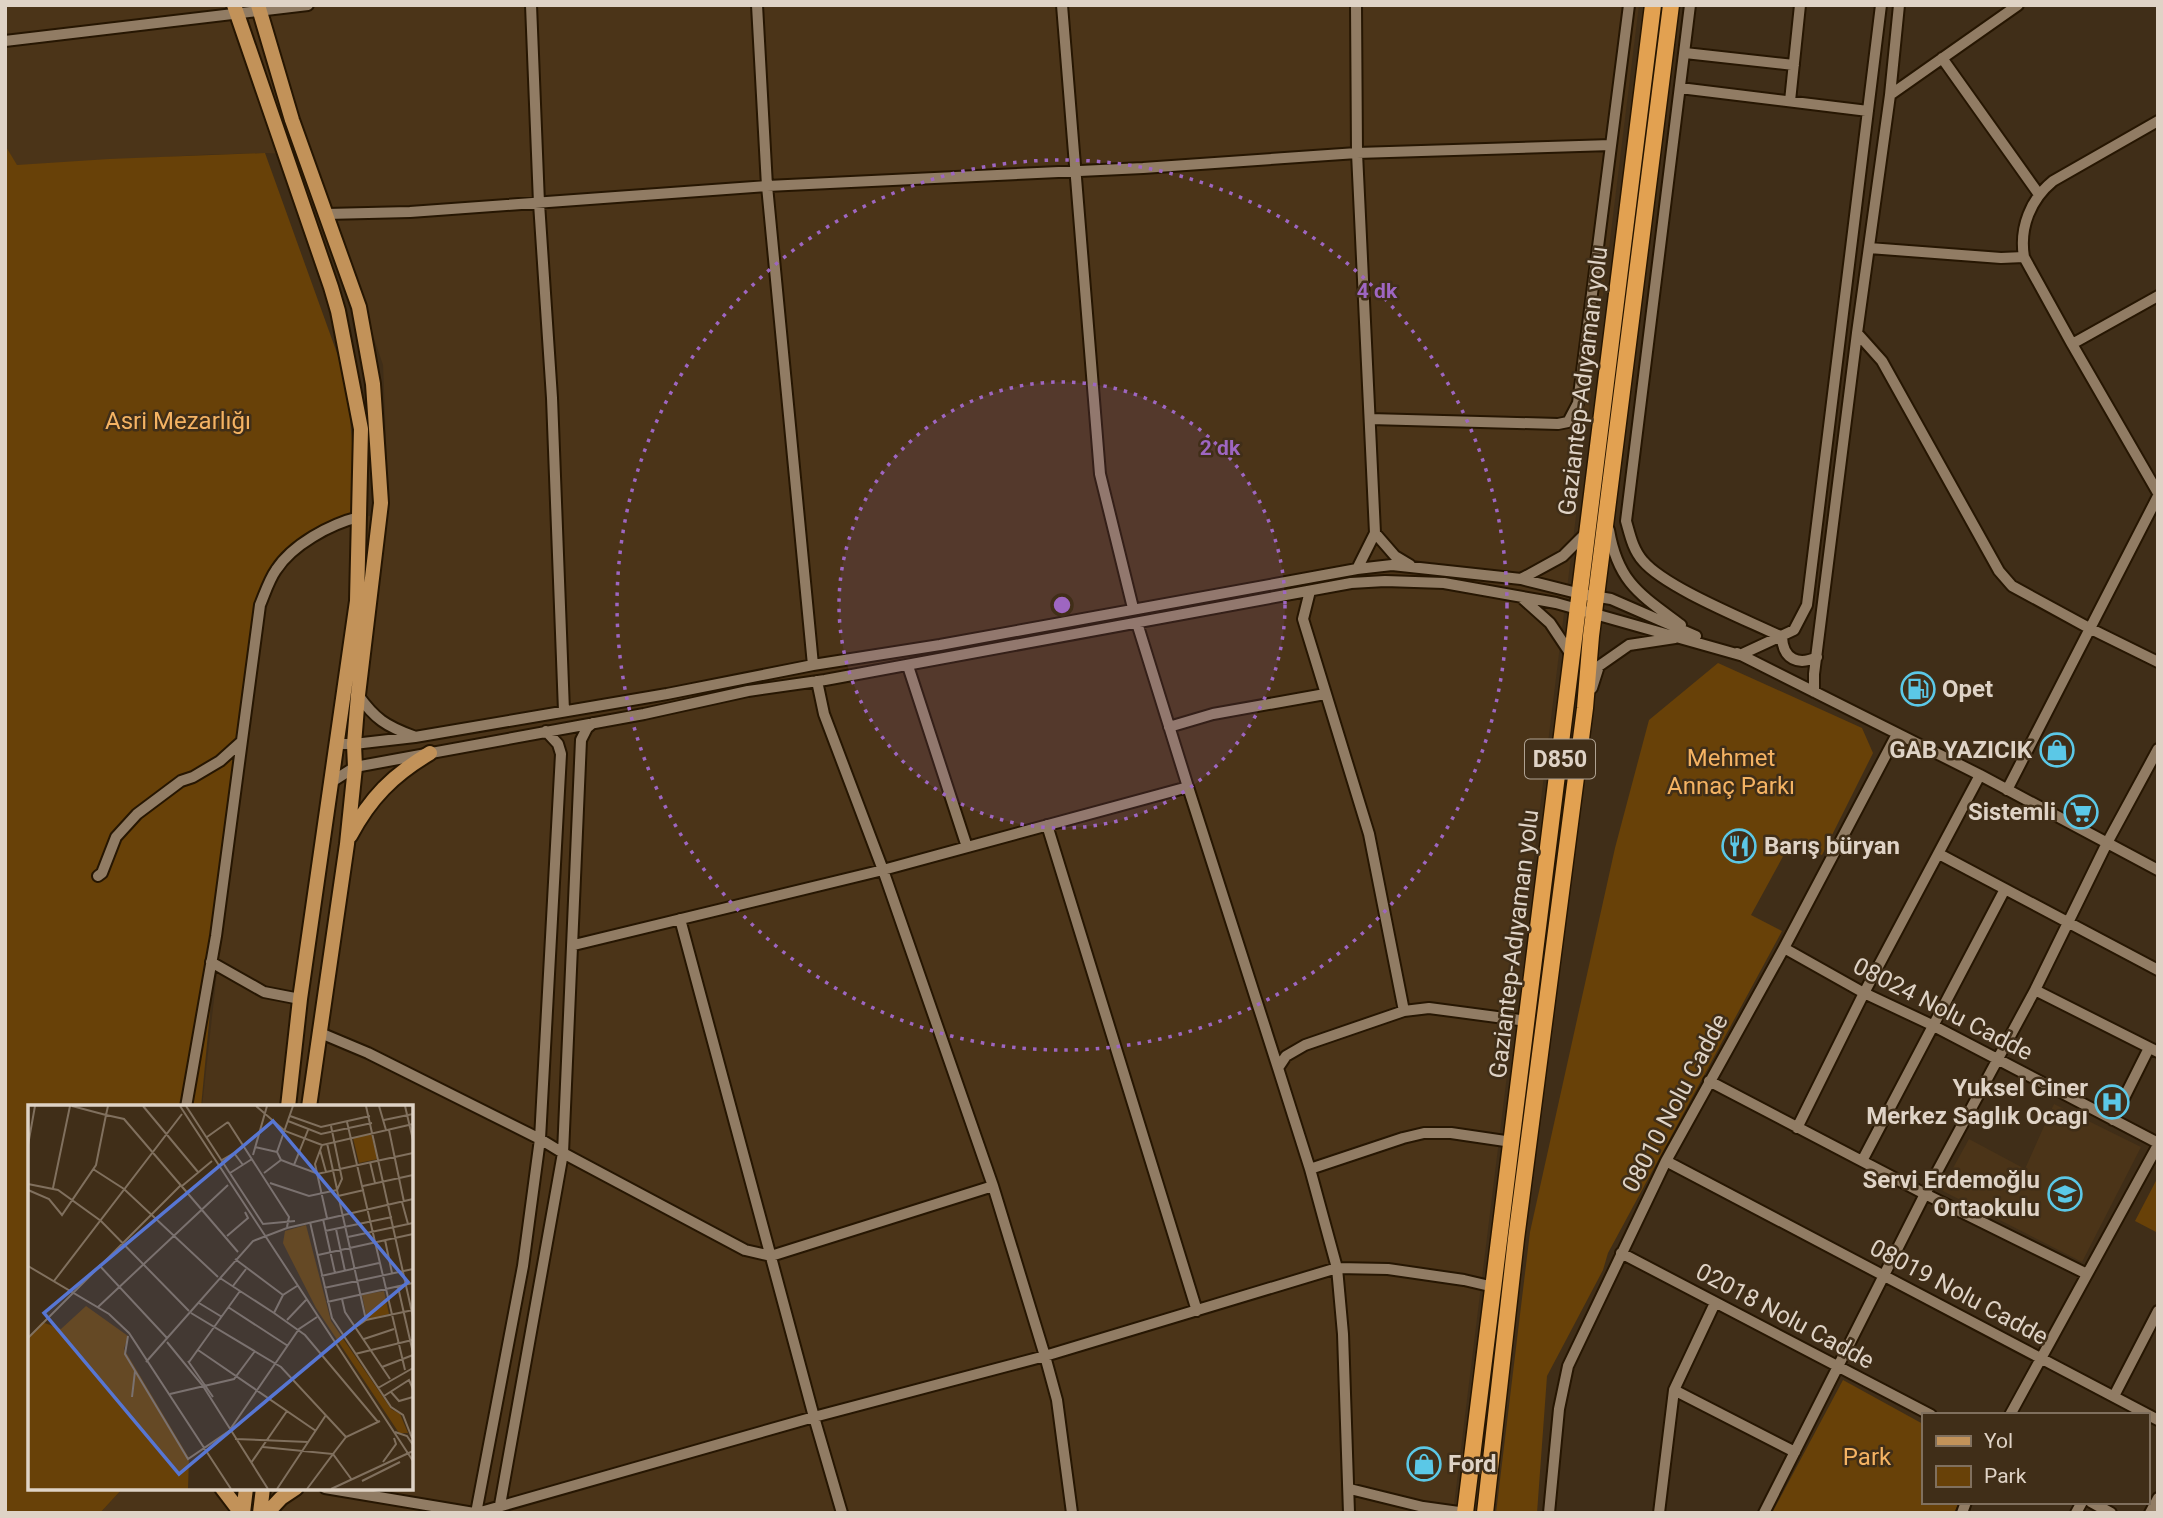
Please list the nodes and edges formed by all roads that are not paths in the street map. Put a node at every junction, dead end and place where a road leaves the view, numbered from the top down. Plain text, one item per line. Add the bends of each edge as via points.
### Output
1 (308, 5) edge
2 (531, 5) edge
3 (757, 5) edge
4 (1062, 5) edge
5 (1356, 5) edge
6 (1629, 5) edge
7 (1653, 5) edge
8 (1671, 5) edge
9 (1690, 5) edge
10 (1800, 5) edge
11 (1881, 5) edge
12 (1899, 5) edge
13 (2018, 5) edge
14 (259, 8) edge
15 (236, 10) edge
16 (5, 41) edge
17 (1685, 53) junction
18 (1942, 58) junction
19 (1794, 65) junction
20 (1680, 88) junction
21 (1890, 95) junction
22 (1790, 101) junction
23 (1868, 111) junction
24 (2158, 121) edge
25 (1611, 145) junction
26 (1357, 153) junction
27 (1076, 172) junction
28 (767, 186) junction
29 (2038, 193) junction
30 (538, 203) junction
31 (326, 214) junction
32 (1868, 248) junction
33 (2024, 257) junction
34 (2158, 296) edge
35 (1857, 333) junction
36 (2073, 344) junction
37 (1370, 419) junction
38 (2157, 498) edge
39 (359, 517) junction
40 (1606, 518) junction
41 (1587, 532) junction
42 (1375, 533) junction
43 (1412, 567) junction
44 (1357, 569) junction
45 (1521, 579) junction
46 (1310, 592) junction
47 (1521, 597) junction
48 (1588, 603) junction
49 (1133, 608) junction
50 (1137, 623) junction
51 (2089, 628) junction
52 (1694, 635) junction
53 (1782, 637) junction
54 (1682, 638) junction
55 (1740, 655) junction
56 (1573, 657) junction
57 (1817, 657) junction
58 (2158, 662) edge
59 (813, 665) junction
60 (908, 666) junction
61 (817, 681) junction
62 (1814, 692) junction
63 (1325, 694) junction
64 (358, 695) junction
65 (1585, 708) junction
66 (564, 711) junction
67 (593, 723) junction
68 (1169, 727) junction
69 (546, 731) junction
70 (1897, 734) junction
71 (415, 737) junction
72 (240, 743) junction
73 (335, 744) junction
74 (354, 744) junction
75 (2158, 749) edge
76 (430, 752) junction
77 (355, 767) junction
78 (1980, 775) junction
79 (330, 783) junction
80 (1188, 787) junction
81 (2007, 790) junction
82 (1047, 825) junction
83 (2107, 843) junction
84 (346, 844) junction
85 (967, 847) junction
86 (1938, 854) junction
87 (883, 870) junction
88 (2158, 870) edge
89 (98, 876) dead end
90 (2005, 889) junction
91 (680, 919) junction
92 (2070, 923) junction
93 (574, 945) junction
94 (1784, 948) junction
95 (211, 962) junction
96 (2158, 970) edge
97 (2035, 990) junction
98 (1864, 993) junction
99 (300, 999) junction
100 (1404, 1011) junction
101 (1527, 1021) junction
102 (1932, 1025) junction
103 (318, 1032) junction
104 (2154, 1050) edge
105 (1996, 1060) junction
106 (1278, 1068) junction
107 (1709, 1081) junction
108 (186, 1105) edge
109 (288, 1105) edge
110 (309, 1105) edge
111 (2113, 1121) junction
112 (1797, 1128) junction
113 (540, 1139) junction
114 (1512, 1142) junction
115 (2158, 1144) edge
116 (563, 1153) junction
117 (1666, 1161) junction
118 (1862, 1161) junction
119 (1310, 1169) junction
120 (993, 1186) junction
121 (1924, 1194) junction
122 (1620, 1253) junction
123 (771, 1256) junction
124 (1337, 1268) junction
125 (1884, 1275) junction
126 (2087, 1275) junction
127 (1494, 1287) junction
128 (1715, 1303) junction
129 (1197, 1311) junction
130 (2158, 1311) edge
131 (1045, 1356) junction
132 (2040, 1360) junction
133 (1837, 1367) junction
134 (1674, 1390) junction
135 (2115, 1396) junction
136 (1927, 1413) edge
137 (2011, 1413) edge
138 (2145, 1413) edge
139 (814, 1417) junction
140 (1795, 1452) junction
141 (1350, 1489) junction
142 (224, 1490) edge
143 (246, 1490) edge
144 (263, 1490) edge
145 (293, 1490) edge
146 (337, 1490) edge
147 (2158, 1498) edge
148 (2095, 1504) edge
149 (500, 1505) junction
150 (242, 1513) edge
151 (260, 1513) edge
152 (267, 1513) edge
153 (476, 1513) edge
154 (842, 1513) edge
155 (1072, 1513) edge
156 (1349, 1513) edge
157 (1465, 1513) edge
158 (1485, 1513) edge
159 (1549, 1513) edge
160 (1659, 1513) edge
161 (1764, 1513) edge
162 (2111, 1513) edge
163 (2150, 1513) edge

1 - 14 street
2 - 30 street
3 - 28 street
4 - 27 street
5 - 26 street
6 - 25 street
7 - 41 highway, Gaziantep-Adıyaman yolu / D850
8 - 40 highway, Gaziantep-Adıyaman yolu / D850
9 - 17 street
10 - 19 street
11 - 23 street
12 - 21 street
13 - 18 street
14 - 15 street
14 - 31 main road
15 - 16 street
15 - 39 main road via 338,312 361,429
17 - 19 street
17 - 20 street
18 - 21 street
18 - 29 street
19 - 22 street
20 - 22 street
20 - 53 street via 1626,521 1642,561 1655,571
21 - 32 street
22 - 23 street
23 - 53 street via 1807,606 1794,630
24 - 29 street
25 - 26 street
25 - 37 street via 1578,403 1568,422
26 - 27 street
26 - 37 street
27 - 28 street
27 - 49 street via 1100,474
28 - 30 street
28 - 59 street
29 - 33 street via 2022,243
30 - 31 street
30 - 66 street via 552,398
31 - 64 main road via 359,307 373,384 381,503
32 - 33 street
32 - 35 street
33 - 36 street
34 - 36 street
35 - 51 street via 1882,361 1999,571 2012,586
35 - 57 street
36 - 38 street
37 - 42 street
38 - 51 street
39 - 72 street via 309,541 276,570 260,605
39 - 73 main road via 357,601
40 - 48 highway, Gaziantep-Adıyaman yolu / D850
40 - 52 street via 1612,553 1622,573 1650,602
41 - 45 street via 1563,556
41 - 48 highway, Gaziantep-Adıyaman yolu / D850
42 - 43 street
42 - 44 street
43 - 44 street
43 - 45 street
44 - 49 street
45 - 48 street
46 - 47 street via 1351,583 1417,582
46 - 50 street
46 - 63 street via 1303,618
47 - 48 street
47 - 56 street via 1550,623
48 - 52 street via 1611,599
48 - 54 street
48 - 56 highway, Gaziantep-Adıyaman yolu / D850
48 - 65 highway, Gaziantep-Adıyaman yolu / D850
49 - 59 street
50 - 60 street
50 - 68 street
51 - 58 street
51 - 81 street
52 - 55 street
53 - 55 street
53 - 57 street via 1784,649 1799,662
54 - 55 street
54 - 65 street via 1629,645 1615,653 1599,666
55 - 62 street
56 - 101 highway, Gaziantep-Adıyaman yolu / D850
57 - 62 street
59 - 66 street
60 - 61 street
60 - 85 street
61 - 67 street
61 - 87 street via 824,714
62 - 70 street
63 - 68 street via 1213,714
63 - 100 street via 1369,834
64 - 71 street via 386,726
64 - 74 main road
65 - 158 highway, Gaziantep-Adıyaman yolu / D850
66 - 71 street
67 - 69 street
67 - 93 street via 581,740
68 - 80 street
69 - 76 street
69 - 113 street via 561,754
70 - 78 street
70 - 94 street, 08010 Nolu Cadde
71 - 74 street
72 - 89 street via 215,764 156,797 134,817 116,836
72 - 95 street
73 - 74 street
73 - 79 main road
74 - 77 main road
75 - 83 street
76 - 77 street
76 - 84 main road via 390,781 364,811
77 - 79 street
77 - 84 main road
78 - 81 street
78 - 86 street
79 - 99 main road
80 - 82 street
80 - 106 street
81 - 83 street
82 - 85 street
82 - 129 street
83 - 88 street
83 - 92 street
84 - 103 main road
85 - 87 street
86 - 90 street
86 - 98 street
87 - 91 street
87 - 120 street
90 - 92 street
90 - 102 street
91 - 93 street
91 - 123 street
92 - 96 street
92 - 97 street
93 - 116 street
94 - 98 street, 08024 Nolu Cadde
94 - 107 street, 08010 Nolu Cadde
95 - 99 street via 264,992
95 - 108 street
97 - 104 street
97 - 105 street
98 - 102 street, 08024 Nolu Cadde
98 - 112 street
99 - 109 main road
100 - 101 street via 1429,1008
100 - 106 street via 1305,1045 1286,1056
101 - 114 highway, Gaziantep-Adıyaman yolu / D850
102 - 105 street, 08024 Nolu Cadde
102 - 118 street
103 - 110 main road
103 - 113 street
104 - 111 street
105 - 111 street, 08024 Nolu Cadde
105 - 121 street
106 - 119 street
107 - 112 street
107 - 117 street, 08010 Nolu Cadde
111 - 115 street, 08024 Nolu Cadde
112 - 118 street
113 - 116 street
113 - 153 street via 523,1266
114 - 119 street via 1424,1133
114 - 127 highway, Gaziantep-Adıyaman yolu / D850
115 - 126 street
116 - 123 street via 745,1250
116 - 149 street
117 - 122 street, 08010 Nolu Cadde
117 - 125 street, 08019 Nolu Cadde
118 - 121 street
119 - 124 street
120 - 123 street
120 - 131 street
121 - 125 street
121 - 126 street
122 - 128 street, 02018 Nolu Cadde
122 - 159 street, 08010 Nolu Cadde via 1568,1366
123 - 139 street
124 - 127 street via 1388,1269
124 - 129 street
124 - 141 street
125 - 132 street, 08019 Nolu Cadde
125 - 133 street
126 - 132 street
127 - 157 highway, Gaziantep-Adıyaman yolu / D850
128 - 133 street, 02018 Nolu Cadde
128 - 134 street
129 - 131 street
130 - 135 street
131 - 139 street
131 - 155 street via 1057,1400
132 - 135 street, 08019 Nolu Cadde
132 - 137 street
133 - 136 street, 02018 Nolu Cadde
133 - 140 street
134 - 140 street
134 - 160 street
135 - 138 street, 08019 Nolu Cadde
139 - 149 street
139 - 154 street
140 - 161 street
141 - 156 street
141 - 157 street
142 - 150 main road
143 - 150 main road
144 - 151 main road
145 - 152 main road
146 - 153 street
147 - 163 street
148 - 162 street
149 - 153 street

